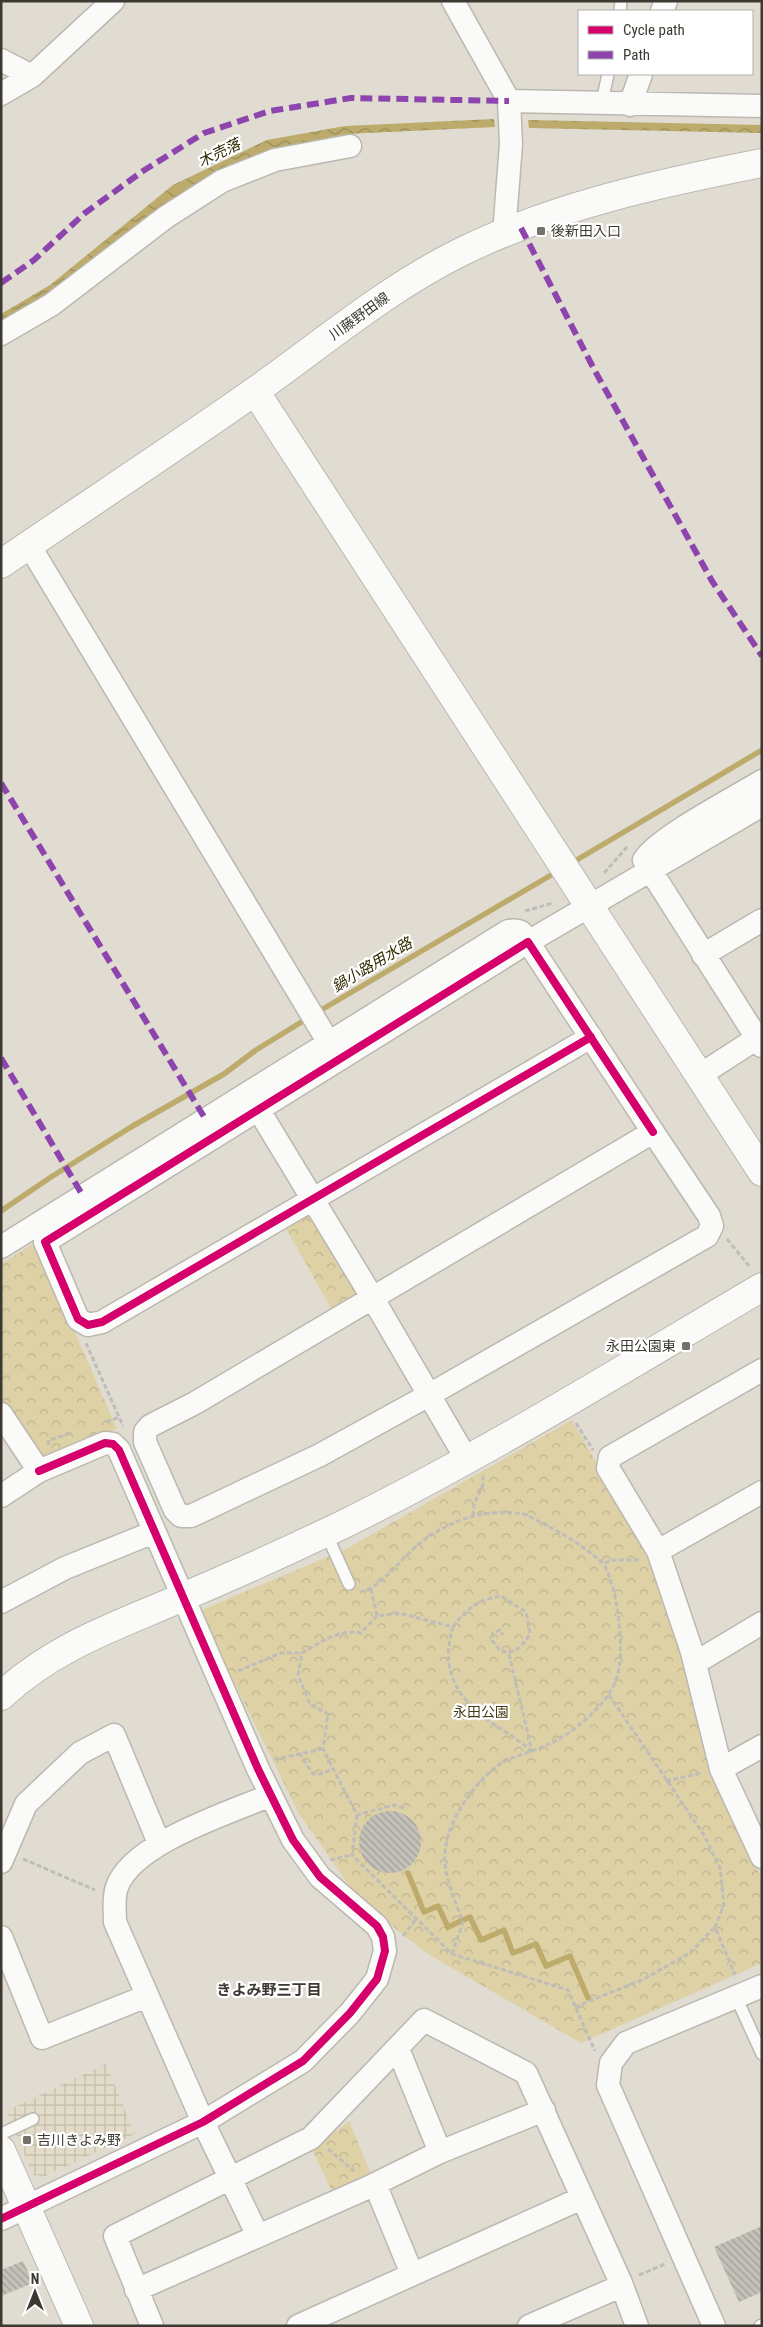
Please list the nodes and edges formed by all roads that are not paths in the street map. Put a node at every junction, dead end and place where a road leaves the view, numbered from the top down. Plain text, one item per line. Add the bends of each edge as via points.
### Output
1 (113, 1) edge
2 (453, 1) edge
3 (1, 60) edge
4 (608, 75) edge
5 (641, 75) edge
6 (32, 76) junction
7 (1, 94) edge
8 (510, 101) junction
9 (602, 102) junction
10 (630, 105) junction
11 (762, 106) edge
12 (350, 146) dead end
13 (762, 163) edge
14 (504, 234) junction
15 (1, 334) edge
16 (255, 391) junction
17 (29, 545) junction
18 (1, 564) edge
19 (762, 782) edge
20 (762, 805) edge
21 (649, 870) junction
22 (587, 906) junction
23 (762, 920) edge
24 (528, 942) junction
25 (704, 955) junction
26 (591, 1037) junction
27 (760, 1039) edge
28 (329, 1043) junction
29 (700, 1075) junction
30 (258, 1109) junction
31 (653, 1132) junction
32 (762, 1172) edge
33 (314, 1199) junction
34 (1, 1247) edge
35 (758, 1280) edge
36 (372, 1298) junction
37 (762, 1370) edge
38 (429, 1395) junction
39 (1, 1414) edge
40 (473, 1465) junction
41 (39, 1471) junction
42 (762, 1492) edge
43 (1, 1496) edge
44 (154, 1532) junction
45 (326, 1532) junction
46 (658, 1551) junction
47 (349, 1584) road end
48 (184, 1597) junction
49 (1, 1602) edge
50 (762, 1623) edge
51 (695, 1663) junction
52 (1, 1696) edge
53 (762, 1746) edge
54 (721, 1770) junction
55 (271, 1795) junction
56 (159, 1843) junction
57 (3, 1857) edge
58 (762, 1857) edge
59 (1, 1937) edge
60 (747, 1992) edge
61 (147, 1996) junction
62 (758, 2033) edge
63 (398, 2049) junction
64 (762, 2054) edge
65 (544, 2110) junction
66 (34, 2119) dead end
67 (203, 2122) junction
68 (1, 2134) edge
69 (1, 2150) edge
70 (440, 2152) junction
71 (232, 2179) junction
72 (371, 2186) junction
73 (582, 2198) junction
74 (26, 2207) junction
75 (1, 2219) edge
76 (258, 2236) junction
77 (412, 2274) junction
78 (621, 2286) junction
79 (136, 2290) junction
80 (342, 2317) edge
81 (78, 2326) edge
82 (152, 2326) edge
83 (298, 2326) edge
84 (529, 2326) edge
85 (637, 2326) edge
86 (714, 2326) edge

1 - 6 street
2 - 8 street
3 - 6 street
4 - 9 lane
5 - 10 street
6 - 7 street
8 - 9 street
8 - 14 street via 511,144
9 - 10 street
10 - 11 street
12 - 15 street via 275,160 222,182 166,217 51,305
13 - 14 street, 川藤野田線 via 605,200
14 - 16 street, 川藤野田線 via 462,251 399,287
16 - 17 street, 川藤野田線
16 - 22 street
17 - 18 street, 川藤野田線
17 - 28 street
19 - 21 street via 648,853 644,860
20 - 21 street
21 - 22 street
21 - 25 street
22 - 24 street
22 - 29 street
23 - 25 street
24 - 26 street
24 - 28 street via 518,930 508,930
24 - 30 street
25 - 27 street
26 - 31 street
26 - 33 street
27 - 29 street
28 - 34 street
29 - 32 street
30 - 33 street
30 - 33 street via 45,1242 78,1319 88,1325 102,1322
31 - 36 street
31 - 38 street via 710,1216 712,1226 708,1236
33 - 36 street
35 - 40 street
36 - 38 street
36 - 38 street via 150,1426 145,1432 145,1442 175,1510 182,1516 191,1516 320,1455
37 - 46 street via 610,1457 608,1468
38 - 40 street
39 - 41 street
40 - 45 street
41 - 43 street
41 - 44 street via 105,1443 113,1444 119,1450
42 - 46 street
44 - 48 street
44 - 49 street via 65,1568
45 - 47 lane
45 - 48 street
46 - 51 street
48 - 52 street via 111,1626 63,1650
48 - 55 street
50 - 51 street
51 - 54 street
53 - 54 street
54 - 58 street
55 - 56 street
55 - 67 street via 293,1840 320,1877 377,1926 385,1951 377,1979 350,2013 303,2061
56 - 57 street via 114,1734 80,1753 26,1804
56 - 61 street via 130,1866 116,1888 115,1922
59 - 61 street via 42,2038
60 - 62 lane
60 - 86 street via 626,2043 611,2063 608,2085
61 - 67 street
62 - 64 lane
63 - 65 street via 424,2020 526,2073
63 - 70 street
63 - 71 street via 313,2136
65 - 70 street
65 - 73 street
66 - 68 lane
67 - 71 street
67 - 74 street
69 - 74 street
70 - 72 street
71 - 76 street
71 - 79 street via 115,2236
72 - 76 street
72 - 77 street
73 - 77 street
73 - 78 street
74 - 75 street
74 - 81 street
76 - 79 street
77 - 80 street
78 - 84 street
78 - 85 street
79 - 82 street
80 - 83 street

